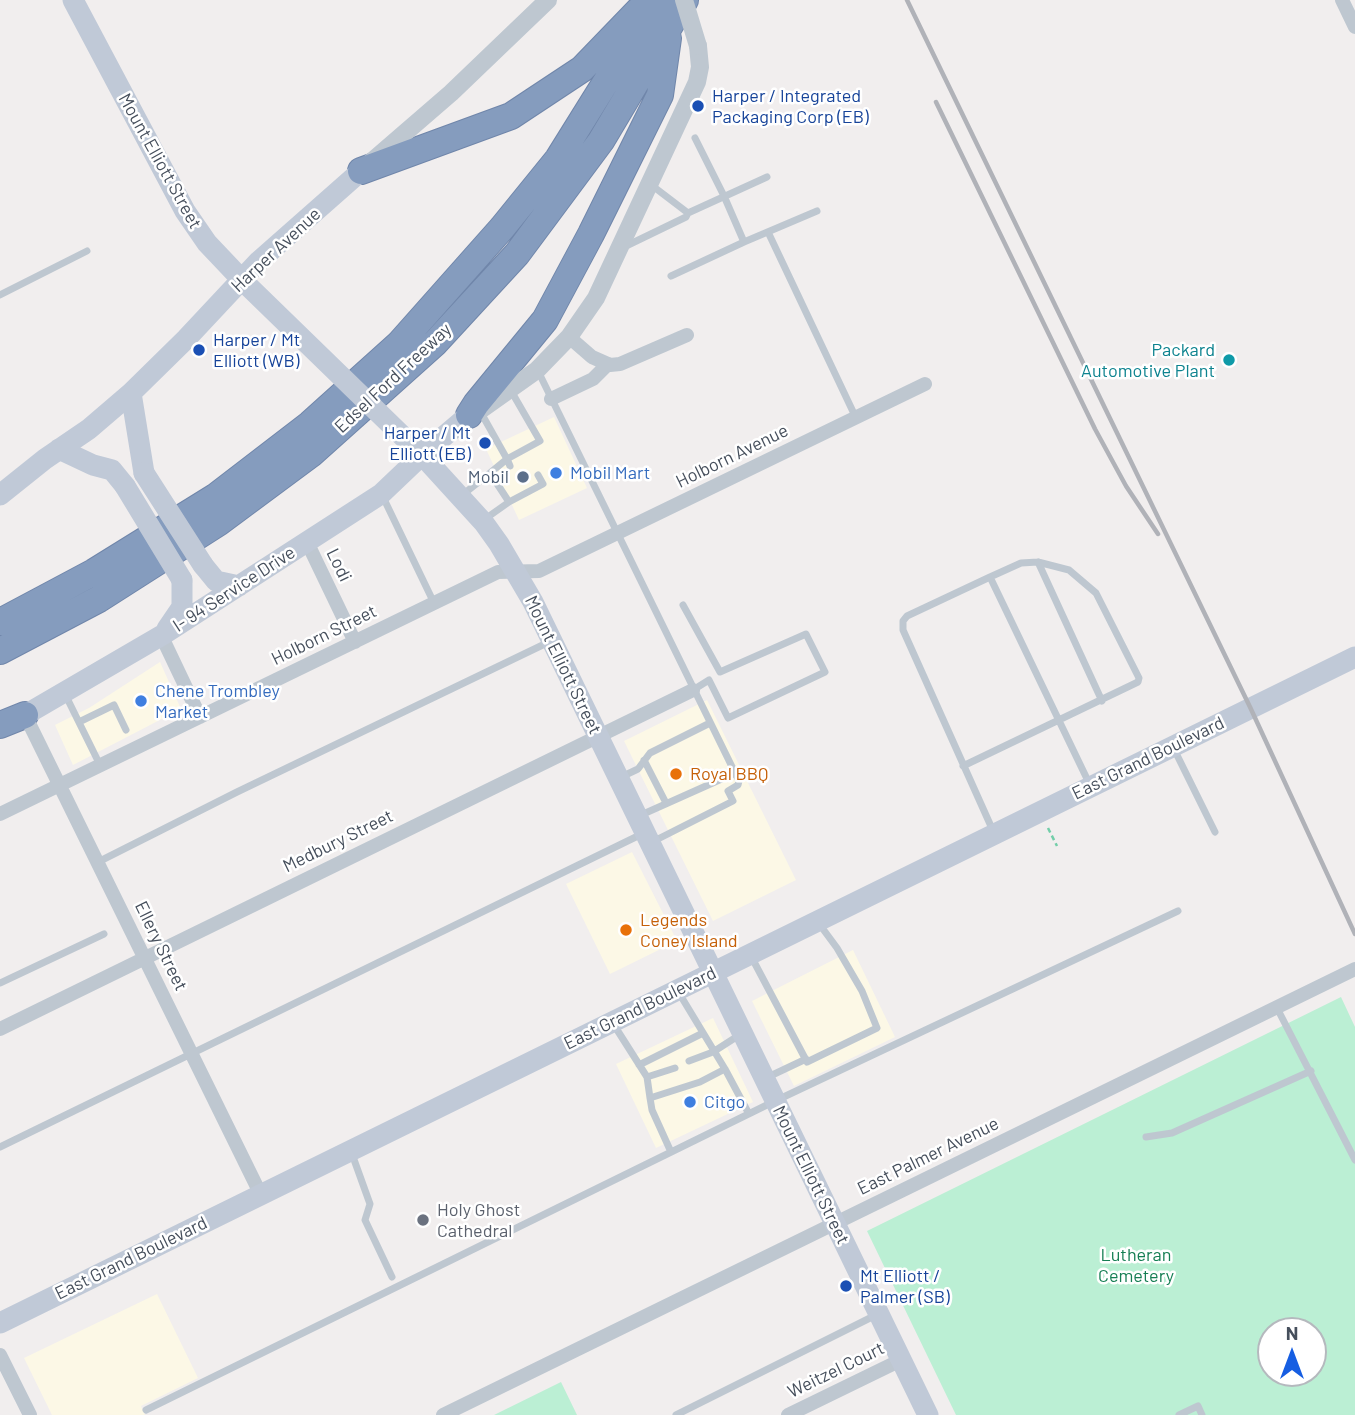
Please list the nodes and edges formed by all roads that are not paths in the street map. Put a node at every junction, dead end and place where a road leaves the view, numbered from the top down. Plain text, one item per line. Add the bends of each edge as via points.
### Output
1 (73, 0) edge
2 (548, 0) edge
3 (649, 0) edge
4 (657, 0) edge
5 (685, 0) edge
6 (1342, 0) edge
7 (670, 25) junction
8 (1355, 27) edge
9 (695, 138) dead end
10 (361, 171) junction
11 (767, 177) dead end
12 (649, 184) junction
13 (724, 196) junction
14 (817, 211) dead end
15 (688, 213) junction
16 (768, 232) junction
17 (744, 242) junction
18 (619, 249) junction
19 (87, 251) dead end
20 (671, 276) dead end
21 (243, 281) junction
22 (0, 295) edge
23 (687, 335) dead end
24 (569, 337) junction
25 (608, 364) junction
26 (537, 370) junction
27 (925, 384) dead end
28 (509, 388) junction
29 (131, 393) junction
30 (551, 399) junction
31 (474, 413) junction
32 (856, 418) junction
33 (59, 449) junction
34 (526, 449) junction
35 (422, 454) junction
36 (530, 458) dead end
37 (508, 462) junction
38 (491, 473) junction
39 (538, 475) dead end
40 (519, 484) dead end
41 (524, 493) junction
42 (381, 494) junction
43 (0, 495) edge
44 (461, 496) junction
45 (509, 502) junction
46 (482, 521) junction
47 (617, 534) junction
48 (307, 542) junction
49 (1038, 562) junction
50 (516, 573) junction
51 (990, 577) junction
52 (239, 586) junction
53 (434, 603) junction
54 (683, 605) dead end
55 (0, 622) edge
56 (163, 634) junction
57 (552, 641) junction
58 (355, 642) junction
59 (0, 651) edge
60 (1355, 657) edge
61 (693, 690) junction
62 (65, 692) junction
63 (1102, 701) junction
64 (25, 715) junction
65 (200, 717) junction
66 (79, 722) junction
67 (1059, 722) junction
68 (710, 723) junction
69 (0, 727) edge
70 (126, 730) dead end
71 (598, 736) junction
72 (1172, 746) junction
73 (644, 760) junction
74 (100, 765) junction
75 (963, 766) junction
76 (735, 773) junction
77 (618, 778) junction
78 (60, 785) junction
79 (1090, 786) junction
80 (666, 803) junction
81 (0, 814) edge
82 (644, 831) junction
83 (1215, 832) dead end
84 (995, 833) junction
85 (98, 862) junction
86 (1178, 911) dead end
87 (817, 921) junction
88 (104, 934) dead end
89 (750, 954) junction
90 (145, 958) junction
91 (1355, 969) edge
92 (713, 972) junction
93 (0, 983) edge
94 (677, 990) junction
95 (1277, 1007) junction
96 (612, 1022) junction
97 (0, 1029) edge
98 (701, 1034) junction
99 (743, 1034) junction
100 (191, 1052) junction
101 (713, 1052) junction
102 (806, 1059) junction
103 (689, 1061) dead end
104 (639, 1065) junction
105 (675, 1068) dead end
106 (725, 1069) junction
107 (1311, 1071) junction
108 (647, 1077) junction
109 (764, 1079) junction
110 (650, 1098) junction
111 (775, 1101) junction
112 (749, 1114) junction
113 (1146, 1137) dead end
114 (0, 1147) edge
115 (351, 1151) junction
116 (671, 1152) junction
117 (1355, 1160) edge
118 (261, 1195) junction
119 (834, 1223) junction
120 (392, 1277) dead end
121 (879, 1314) junction
122 (0, 1323) edge
123 (0, 1355) edge
124 (901, 1360) junction
125 (146, 1410) dead end
126 (30, 1415) edge
127 (443, 1415) edge
128 (676, 1415) edge
129 (788, 1415) edge
130 (928, 1415) edge
131 (1180, 1415) edge
132 (1202, 1415) edge

1 - 21 main road, Mount Elliott Street via 185,211
2 - 10 street, Harper Avenue
3 - 10 highway via 582,69 511,116
4 - 55 highway, Edsel Ford Freeway via 558,159 399,344 310,424 215,497 94,572
5 - 7 highway, Edsel Ford Freeway
5 - 12 street, bridge via 700,67
6 - 8 street
7 - 31 highway via 660,95 591,234 545,320 476,404
7 - 59 highway, Edsel Ford Freeway via 601,141 517,254 435,343 312,454 218,523 99,599
9 - 13 lane
10 - 21 main road, Harper Avenue via 259,261
11 - 13 lane
12 - 15 lane
12 - 18 street
13 - 15 lane
13 - 17 lane
14 - 16 lane
15 - 18 lane
16 - 17 lane
16 - 32 lane
17 - 20 lane
18 - 24 street via 596,298
19 - 22 lane
21 - 29 main road, Harper Avenue
21 - 35 main road, Mount Elliott Street, bridge
23 - 25 street via 620,364
24 - 25 street
24 - 26 street
25 - 30 street via 593,379
26 - 28 street
26 - 30 lane
27 - 32 street, Holborn Avenue
28 - 31 street
28 - 34 lane via 540,441
29 - 33 main road, Harper Avenue
29 - 52 main road, bridge via 144,473 216,581
30 - 47 lane
31 - 35 main road
31 - 37 lane
32 - 47 street, Holborn Avenue
33 - 43 main road, Harper Avenue
33 - 56 main road, bridge via 111,470 182,580 182,607
34 - 36 lane
34 - 37 lane
35 - 42 main road
35 - 44 main road, Mount Elliott Street
37 - 38 lane
38 - 44 lane
38 - 45 lane
39 - 41 lane via 543,484
40 - 41 lane
41 - 45 lane
42 - 48 main road
42 - 53 lane
44 - 46 main road, Mount Elliott Street
45 - 46 lane
46 - 50 main road, Mount Elliott Street
47 - 50 street, Holborn Avenue via 539,571
47 - 61 lane
48 - 52 main road, I- 94 Service Drive
48 - 58 street, Lodi
49 - 51 lane via 1021,563
49 - 63 lane
49 - 63 lane via 1069,570 1096,593 1139,678 1137,685
50 - 53 street, Holborn Street via 498,572
50 - 57 main road, Mount Elliott Street
51 - 67 lane
51 - 75 lane via 903,621
52 - 56 main road, I- 94 Service Drive
53 - 58 street, Holborn Street
54 - 61 lane via 720,672 806,634 825,672 728,718 709,680
56 - 62 main road
56 - 65 street
57 - 71 main road, Mount Elliott Street
57 - 85 lane
58 - 65 street, Holborn Street
60 - 72 main road, East Grand Boulevard
61 - 68 lane
61 - 71 street, Medbury Street
62 - 64 main road
62 - 66 lane
63 - 67 lane
64 - 69 highway
64 - 78 street, Ellery Street
65 - 74 street, Holborn Street
66 - 70 lane via 114,705
66 - 74 lane
67 - 75 lane
67 - 79 lane
68 - 73 lane
68 - 76 lane
71 - 77 main road, Mount Elliott Street
71 - 90 street, Medbury Street
72 - 79 main road, East Grand Boulevard
72 - 83 lane
73 - 77 lane via 636,771
73 - 80 lane
74 - 78 street, Holborn Street
75 - 84 lane
76 - 80 lane
76 - 82 lane via 738,785 728,791 733,801
77 - 82 main road, Mount Elliott Street
78 - 81 street, Holborn Street
78 - 85 street, Ellery Street
79 - 84 main road, East Grand Boulevard
80 - 82 lane
82 - 92 main road, Mount Elliott Street
82 - 100 lane
84 - 87 main road, East Grand Boulevard
85 - 90 street, Ellery Street
86 - 111 lane
87 - 89 main road, East Grand Boulevard
87 - 102 lane via 862,991 877,1028
88 - 93 lane
89 - 92 main road, East Grand Boulevard
89 - 102 lane
90 - 97 street, Medbury Street
90 - 100 street, Ellery Street
91 - 95 street, East Palmer Avenue
92 - 94 main road, East Grand Boulevard
92 - 99 main road, Mount Elliott Street
94 - 96 main road, East Grand Boulevard
94 - 98 lane
95 - 107 lane
95 - 119 street, East Palmer Avenue
96 - 104 lane
96 - 115 main road, East Grand Boulevard
98 - 101 lane
98 - 104 lane
99 - 101 lane
99 - 109 main road, Mount Elliott Street
100 - 114 lane
100 - 118 street, Ellery Street
101 - 103 lane
101 - 106 lane
102 - 109 lane
104 - 108 lane
105 - 108 lane
106 - 110 lane
106 - 112 lane
107 - 113 lane via 1172,1133
107 - 117 lane
108 - 110 lane
109 - 111 main road, Mount Elliott Street
110 - 116 lane
111 - 112 lane
111 - 119 main road, Mount Elliott Street
112 - 116 lane
115 - 118 main road, East Grand Boulevard
115 - 120 lane via 370,1204 365,1220
116 - 125 lane
118 - 122 main road, East Grand Boulevard
119 - 121 main road, Mount Elliott Street
119 - 127 street, East Palmer Avenue
121 - 124 main road, Mount Elliott Street
121 - 128 lane
123 - 126 street
124 - 129 street, Weitzel Court
124 - 130 main road, Mount Elliott Street
131 - 132 lane via 1198,1406

